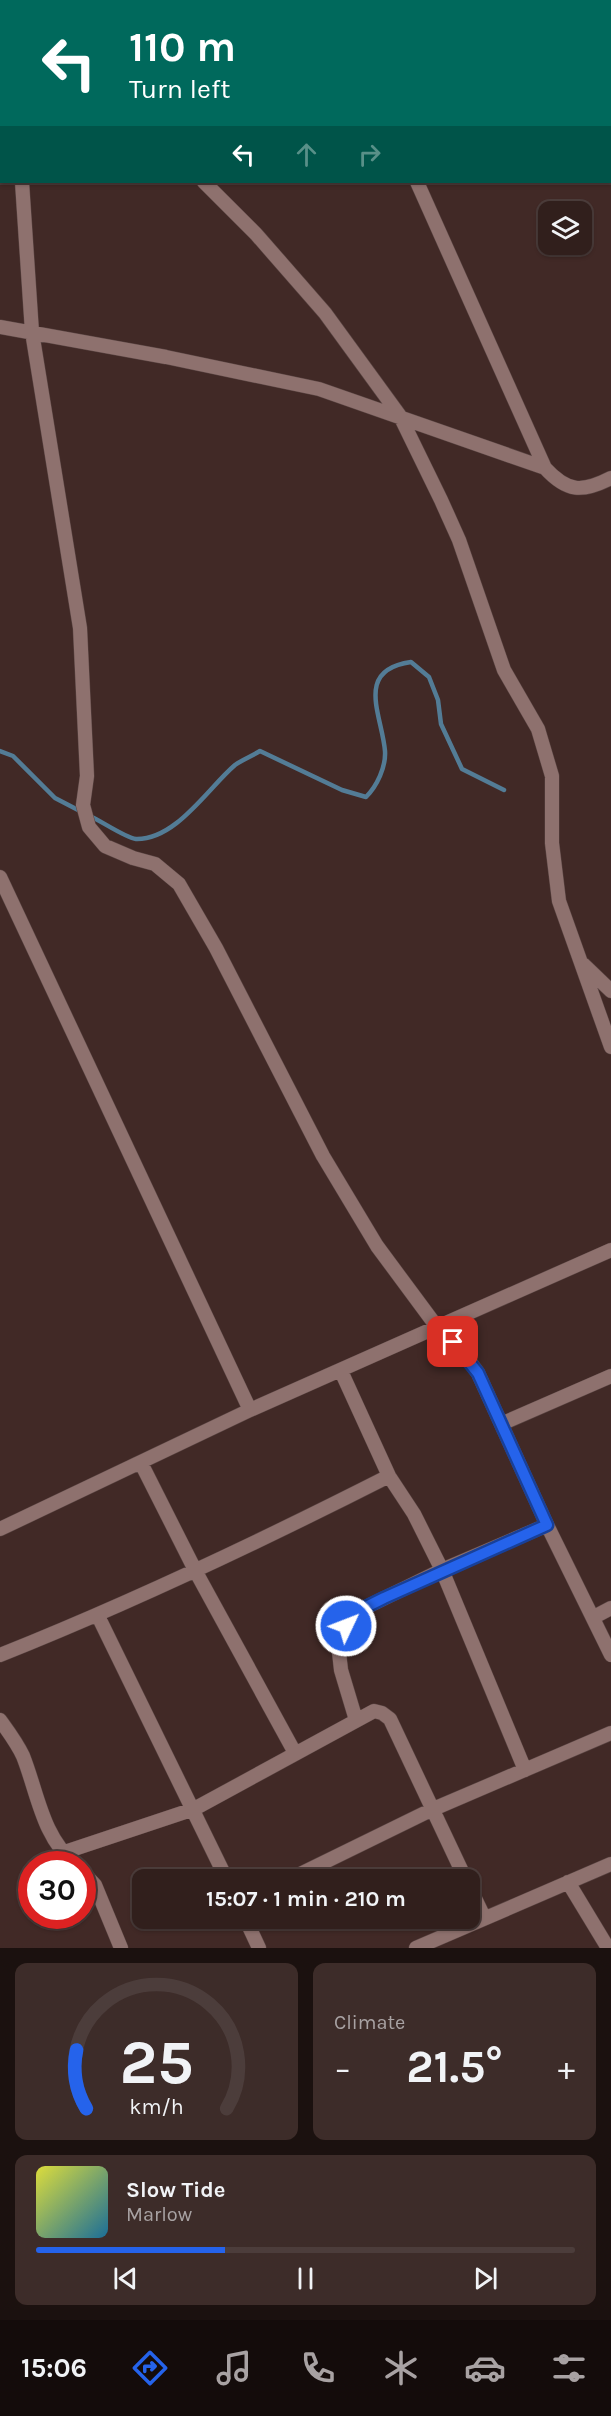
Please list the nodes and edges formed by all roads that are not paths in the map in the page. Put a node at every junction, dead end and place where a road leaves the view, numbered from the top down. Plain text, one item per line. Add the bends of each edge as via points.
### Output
1 (22, 183) edge
2 (205, 183) edge
3 (417, 183) edge
4 (0, 327) edge
5 (32, 332) junction
6 (400, 416) junction
7 (545, 468) junction
8 (611, 478) edge
9 (0, 877) edge
10 (581, 963) junction
11 (611, 991) edge
12 (611, 1047) edge
13 (611, 1250) edge
14 (437, 1328) junction
15 (341, 1371) junction
16 (611, 1376) edge
17 (250, 1410) junction
18 (501, 1424) junction
19 (141, 1463) junction
20 (389, 1476) junction
21 (547, 1525) junction
22 (0, 1529) edge
23 (442, 1570) junction
24 (196, 1572) junction
25 (611, 1608) edge
26 (98, 1616) junction
27 (594, 1617) junction
28 (0, 1655) edge
29 (611, 1655) edge
30 (0, 1719) edge
31 (356, 1720) junction
32 (611, 1733) edge
33 (295, 1753) junction
34 (525, 1770) junction
35 (194, 1809) junction
36 (431, 1810) junction
37 (61, 1851) edge
38 (68, 1851) edge
39 (611, 1864) edge
40 (222, 1869) edge
41 (310, 1869) edge
42 (460, 1869) edge
43 (568, 1882) junction
44 (96, 1887) edge
45 (480, 1909) edge
46 (484, 1917) junction
47 (250, 1929) edge
48 (121, 1948) edge
49 (259, 1948) edge
50 (416, 1948) edge
51 (608, 1948) edge

1 - 5 street
2 - 6 street via 325,313
3 - 7 street
4 - 5 street
5 - 6 street via 319,389
5 - 14 street via 80,628 87,776 84,805 89,827 105,846 155,864 178,884 216,948 323,1156 377,1246
6 - 7 street
6 - 10 street via 459,540 504,670 538,729 552,776 552,843 559,901
7 - 8 street via 558,483 574,489 596,486
9 - 17 street
10 - 11 street
10 - 12 street
13 - 14 street
14 - 15 street
14 - 18 street via 478,1373
15 - 17 street
15 - 20 street
16 - 18 street
17 - 19 street
18 - 21 street
19 - 22 street
19 - 24 street
20 - 23 street via 414,1514
20 - 24 street
21 - 23 street
21 - 27 street
23 - 31 street via 356,1612 346,1626 338,1643 338,1656
23 - 34 street
24 - 26 street
24 - 33 street
25 - 27 street
26 - 28 street
26 - 35 street
27 - 29 street
30 - 37 street via 22,1754 42,1815
31 - 33 street
31 - 36 street via 374,1711 390,1719
32 - 34 street
33 - 35 street
34 - 36 street
35 - 38 street
35 - 40 street
36 - 41 street
36 - 42 street
39 - 43 street
43 - 46 street
43 - 51 street
44 - 48 street
45 - 46 street
46 - 50 street
47 - 49 street

